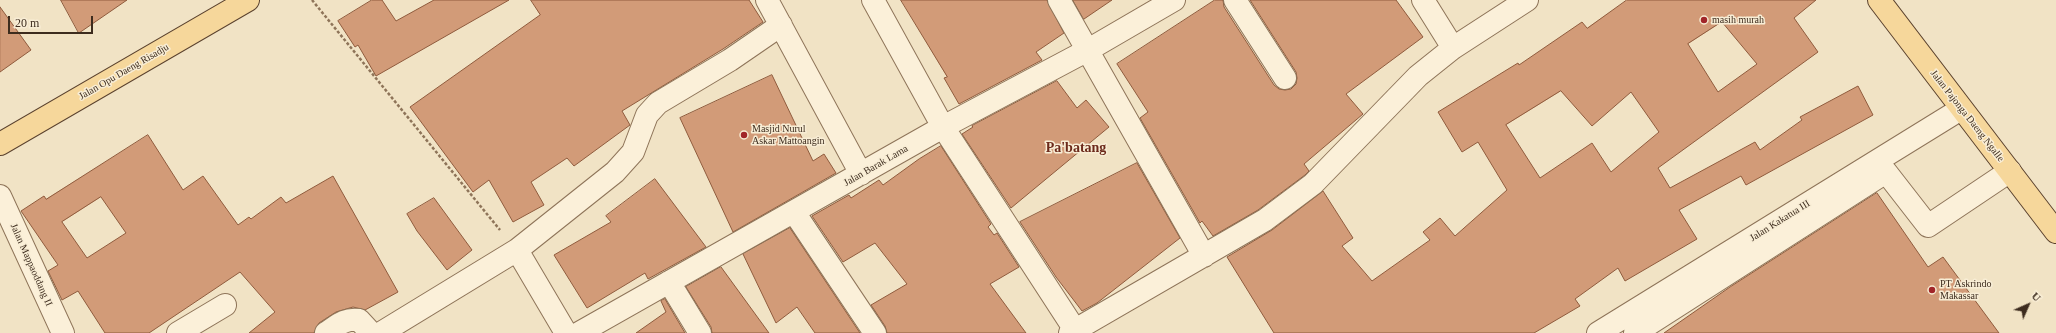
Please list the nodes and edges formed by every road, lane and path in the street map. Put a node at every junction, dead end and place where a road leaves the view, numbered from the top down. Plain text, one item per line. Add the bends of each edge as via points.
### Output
1 (248, 0) edge
2 (312, 0) edge
3 (767, 0) edge
4 (873, 0) edge
5 (1059, 0) edge
6 (1174, 0) edge
7 (1235, 0) edge
8 (1423, 0) edge
9 (1527, 0) edge
10 (1879, 0) edge
11 (781, 25) junction
12 (1453, 48) junction
13 (1088, 50) junction
14 (1285, 78) dead end
15 (1964, 112) junction
16 (943, 127) junction
17 (0, 144) edge
18 (2010, 171) junction
19 (1886, 172) junction
20 (861, 174) junction
21 (0, 196) edge
22 (794, 212) junction
23 (2056, 232) edge
24 (517, 250) junction
25 (1204, 256) junction
26 (669, 282) junction
27 (225, 305) dead end
28 (1073, 332) edge
29 (63, 333) edge
30 (178, 333) edge
31 (326, 333) edge
32 (371, 333) edge
33 (381, 333) edge
34 (566, 333) edge
35 (578, 333) edge
36 (700, 333) edge
37 (875, 333) edge
38 (1598, 333) edge
39 (1635, 333) edge

1 - 17 main road, Jalan Opu Daeng Risadju
2 - 24 path
3 - 11 street
4 - 16 street
5 - 13 street
6 - 13 street, Jalan Barak Lama
7 - 14 street
8 - 12 street
9 - 12 street
10 - 15 main road, Jalan Pajonga Daeng Ngalle
11 - 20 street
11 - 24 street via 730,60 658,103 647,115 633,152 615,172
12 - 25 street via 1394,99 1361,137 1313,184 1265,220
13 - 16 street, Jalan Barak Lama
13 - 25 street
15 - 18 main road, Jalan Pajonga Daeng Ngalle
15 - 19 street
15 - 38 street, Jalan Kakatua III
16 - 20 street, Jalan Barak Lama
16 - 28 street
18 - 19 street via 1928,226
18 - 23 main road, Jalan Pajonga Daeng Ngalle
19 - 39 street
20 - 22 street, Jalan Barak Lama
21 - 29 street, Jalan Mappaoddang II
22 - 26 street, Jalan Barak Lama
22 - 37 street
24 - 33 street
24 - 34 street
25 - 28 street
26 - 35 street, Jalan Barak Lama
26 - 36 street
27 - 30 street
31 - 32 street via 345,320 352,319 359,320

